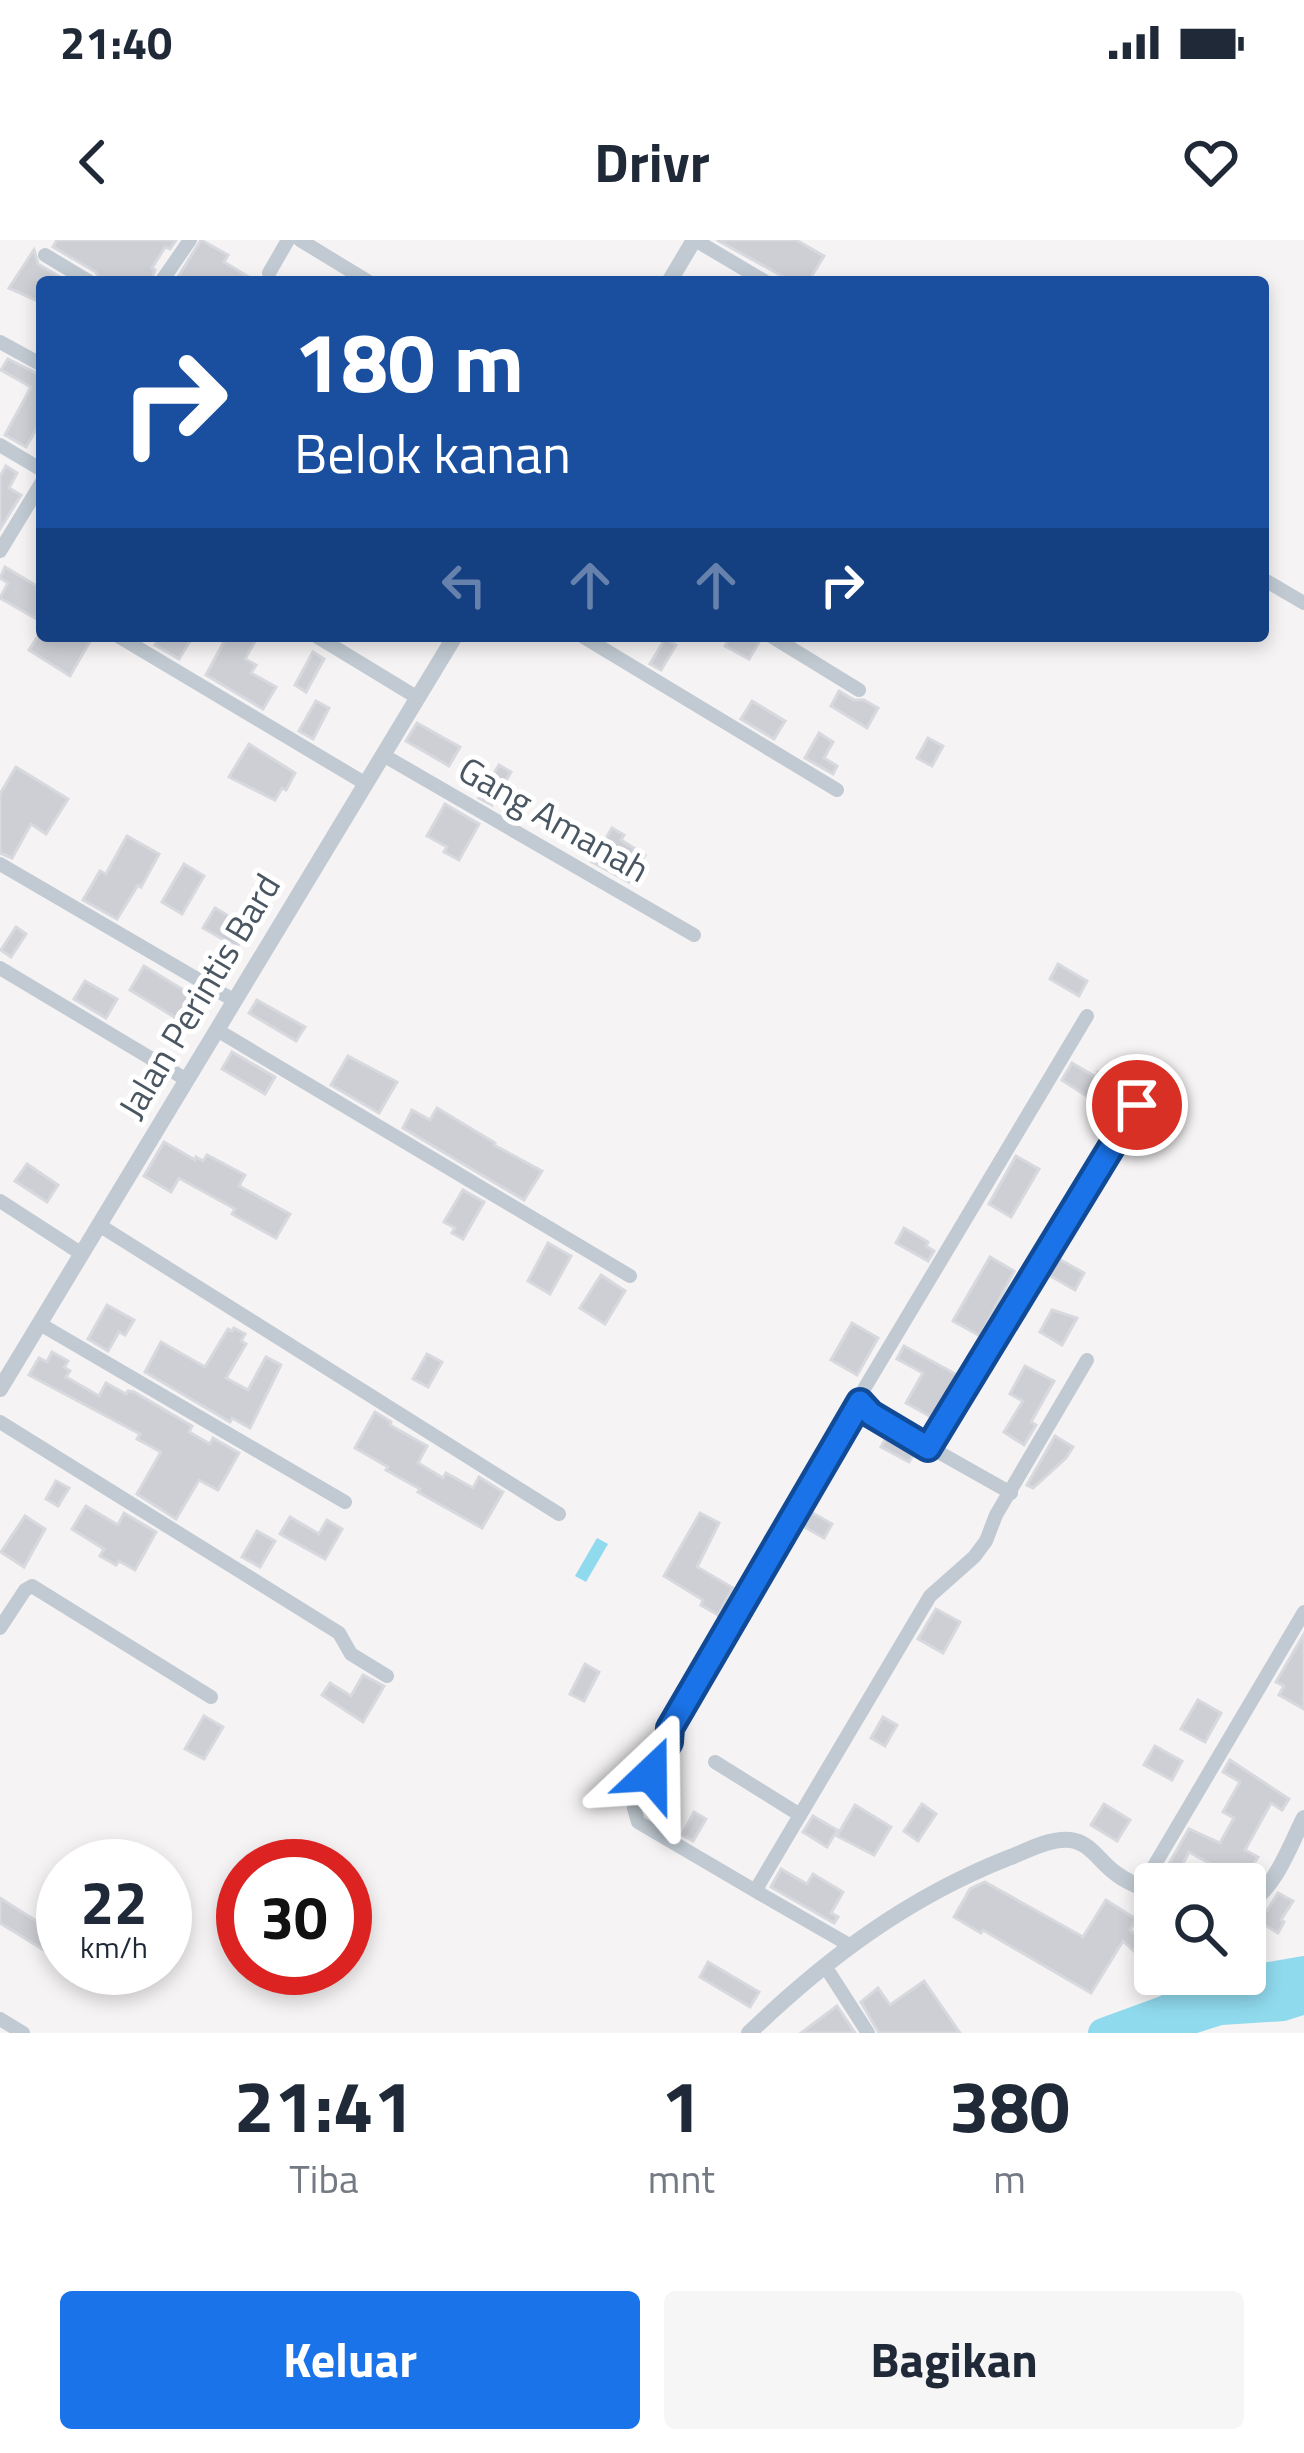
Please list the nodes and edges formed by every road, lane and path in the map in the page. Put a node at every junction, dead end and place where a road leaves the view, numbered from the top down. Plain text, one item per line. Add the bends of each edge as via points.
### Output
1 (190, 240) edge
2 (288, 240) edge
3 (300, 240) edge
4 (695, 240) edge
5 (44, 255) dead end
6 (268, 273) dead end
7 (80, 276) edge
8 (165, 276) edge
9 (359, 276) edge
10 (673, 276) edge
11 (756, 276) edge
12 (0, 342) edge
13 (36, 362) edge
14 (0, 445) edge
15 (36, 466) edge
16 (36, 492) edge
17 (0, 551) edge
18 (1269, 582) edge
19 (1304, 603) edge
20 (128, 642) edge
21 (326, 642) edge
22 (451, 642) edge
23 (592, 642) edge
24 (781, 642) edge
25 (859, 690) dead end
26 (418, 698) junction
27 (383, 755) junction
28 (366, 784) junction
29 (837, 790) dead end
30 (0, 864) edge
31 (694, 935) dead end
32 (0, 968) edge
33 (235, 1001) junction
34 (1087, 1016) dead end
35 (217, 1030) junction
36 (187, 1080) junction
37 (1137, 1105) dead end
38 (0, 1201) edge
39 (99, 1225) junction
40 (82, 1254) junction
41 (630, 1276) dead end
42 (40, 1324) junction
43 (1087, 1360) dead end
44 (5, 1368) edge
45 (0, 1389) edge
46 (860, 1402) junction
47 (0, 1422) edge
48 (928, 1448) junction
49 (1011, 1493) junction
50 (346, 1502) dead end
51 (559, 1514) dead end
52 (1304, 1612) edge
53 (0, 1628) edge
54 (387, 1676) dead end
55 (211, 1697) dead end
56 (715, 1762) dead end
57 (800, 1816) junction
58 (1304, 1818) edge
59 (1163, 1863) edge
60 (1134, 1882) edge
61 (1266, 1889) edge
62 (759, 1893) junction
63 (851, 1946) junction
64 (825, 1966) junction
65 (0, 2019) edge
66 (23, 2033) edge
67 (749, 2033) edge
68 (868, 2033) edge

1 - 8 street
2 - 6 street
3 - 9 street
4 - 10 street
4 - 11 street
5 - 7 street
12 - 13 street
14 - 15 street
16 - 17 street
18 - 19 street
20 - 28 street
21 - 26 street
22 - 26 street, Jalan Perintis Bard
23 - 29 street
24 - 25 street
26 - 27 street, Jalan Perintis Bard
27 - 28 street, Jalan Perintis Bard
27 - 31 street, Gang Amanah
28 - 33 street, Jalan Perintis Bard
30 - 33 street
32 - 36 street
33 - 35 street, Jalan Perintis Bard
34 - 46 street
35 - 36 street, Jalan Perintis Bard
35 - 41 street
36 - 39 street, Jalan Perintis Bard
37 - 48 street
38 - 40 street
39 - 40 street, Jalan Perintis Bard
39 - 51 street
40 - 42 street, Jalan Perintis Bard
42 - 44 street, Jalan Perintis Bard
42 - 50 street
43 - 49 street
44 - 45 street, Jalan Perintis Bard
46 - 48 street
46 - 62 street via 670,1728 634,1808 638,1822
47 - 54 street via 339,1634 351,1654
48 - 49 street
49 - 57 street via 974,1557 931,1596
52 - 59 street
53 - 55 street via 32,1586
56 - 57 street
57 - 62 street
58 - 61 street
60 - 63 street via 1076,1840 1040,1845 922,1897
62 - 63 street
63 - 64 street
64 - 67 street
64 - 68 street
65 - 66 street

